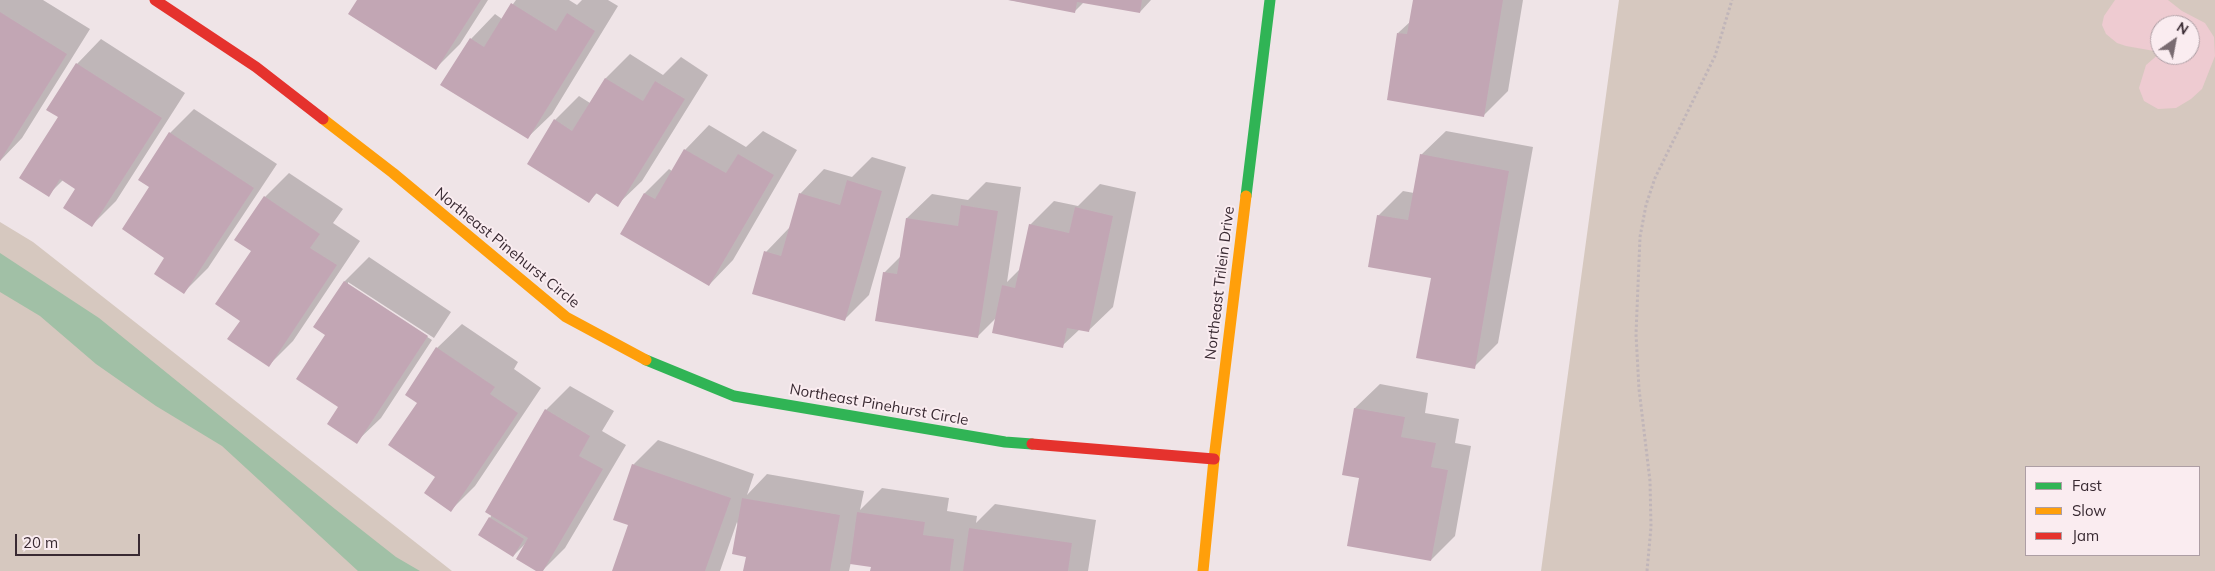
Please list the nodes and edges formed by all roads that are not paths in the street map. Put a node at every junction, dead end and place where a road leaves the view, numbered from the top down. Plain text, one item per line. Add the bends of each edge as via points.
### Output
1 (155, 0) edge
2 (1270, 0) edge
3 (1214, 459) junction
4 (1203, 571) edge

1 - 3 street, Northeast Pinehurst Circle via 256,67 393,173 566,317 632,354 734,396 1005,442
2 - 3 street, Northeast Trilein Drive
3 - 4 street, Northeast Trilein Drive

